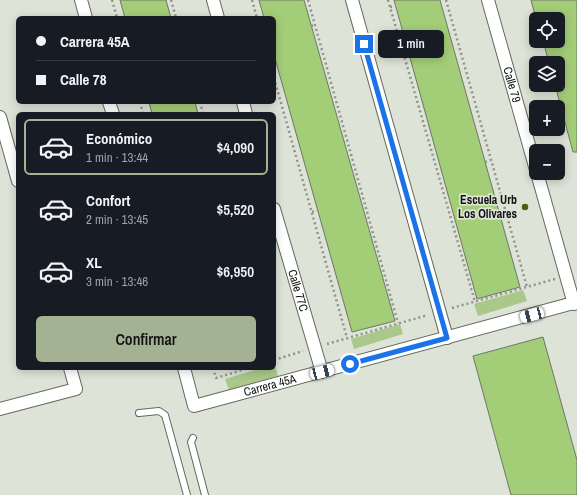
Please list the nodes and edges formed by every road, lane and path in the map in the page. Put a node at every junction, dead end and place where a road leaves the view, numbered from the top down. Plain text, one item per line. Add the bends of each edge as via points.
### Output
1 (81, 0) edge
2 (112, 0) edge
3 (171, 0) edge
4 (212, 0) edge
5 (252, 0) edge
6 (308, 0) edge
7 (352, 0) edge
8 (388, 0) edge
9 (446, 0) edge
10 (488, 0) edge
11 (396, 6) dead end
12 (390, 7) junction
13 (85, 16) edge
14 (116, 16) edge
15 (175, 16) edge
16 (217, 16) edge
17 (256, 16) edge
18 (315, 25) junction
19 (312, 26) dead end
20 (276, 85) edge
21 (0, 117) edge
22 (529, 147) edge
23 (491, 160) junction
24 (485, 162) dead end
25 (16, 174) edge
26 (538, 180) edge
27 (318, 210) dead end
28 (312, 212) junction
29 (276, 216) edge
30 (566, 276) junction
31 (528, 287) junction
32 (475, 302) junction
33 (575, 303) edge
34 (441, 311) junction
35 (398, 323) junction
36 (347, 338) junction
37 (447, 338) junction
38 (315, 347) junction
39 (276, 359) edge
40 (71, 370) edge
41 (185, 370) edge
42 (214, 370) edge
43 (242, 370) edge
44 (322, 372) junction
45 (0, 409) edge
46 (139, 412) dead end
47 (193, 438) dead end
48 (187, 495) edge
49 (205, 495) edge

1 - 13 street
2 - 14 path
3 - 15 path
4 - 16 street
5 - 17 path
6 - 18 path
7 - 34 street
8 - 12 path
9 - 23 path
10 - 22 street, Calle 79
11 - 12 path
12 - 32 path
18 - 19 path
18 - 35 path
20 - 28 path
21 - 25 street
23 - 24 path
23 - 31 path
26 - 30 street, Calle 79
27 - 28 path
28 - 36 path
29 - 38 street, Calle 77C
30 - 31 path
30 - 33 street, Calle 79
31 - 32 path
32 - 34 path
33 - 37 street, Carrera 45A
34 - 35 path
34 - 37 street
35 - 36 path
36 - 38 path
37 - 44 street, Carrera 45A
38 - 39 path
38 - 44 street, Calle 77C
40 - 45 street via 76,390
41 - 44 street, Carrera 45A via 194,406
42 - 43 path via 216,378
46 - 48 lane via 159,411 165,415
47 - 49 lane via 191,442

